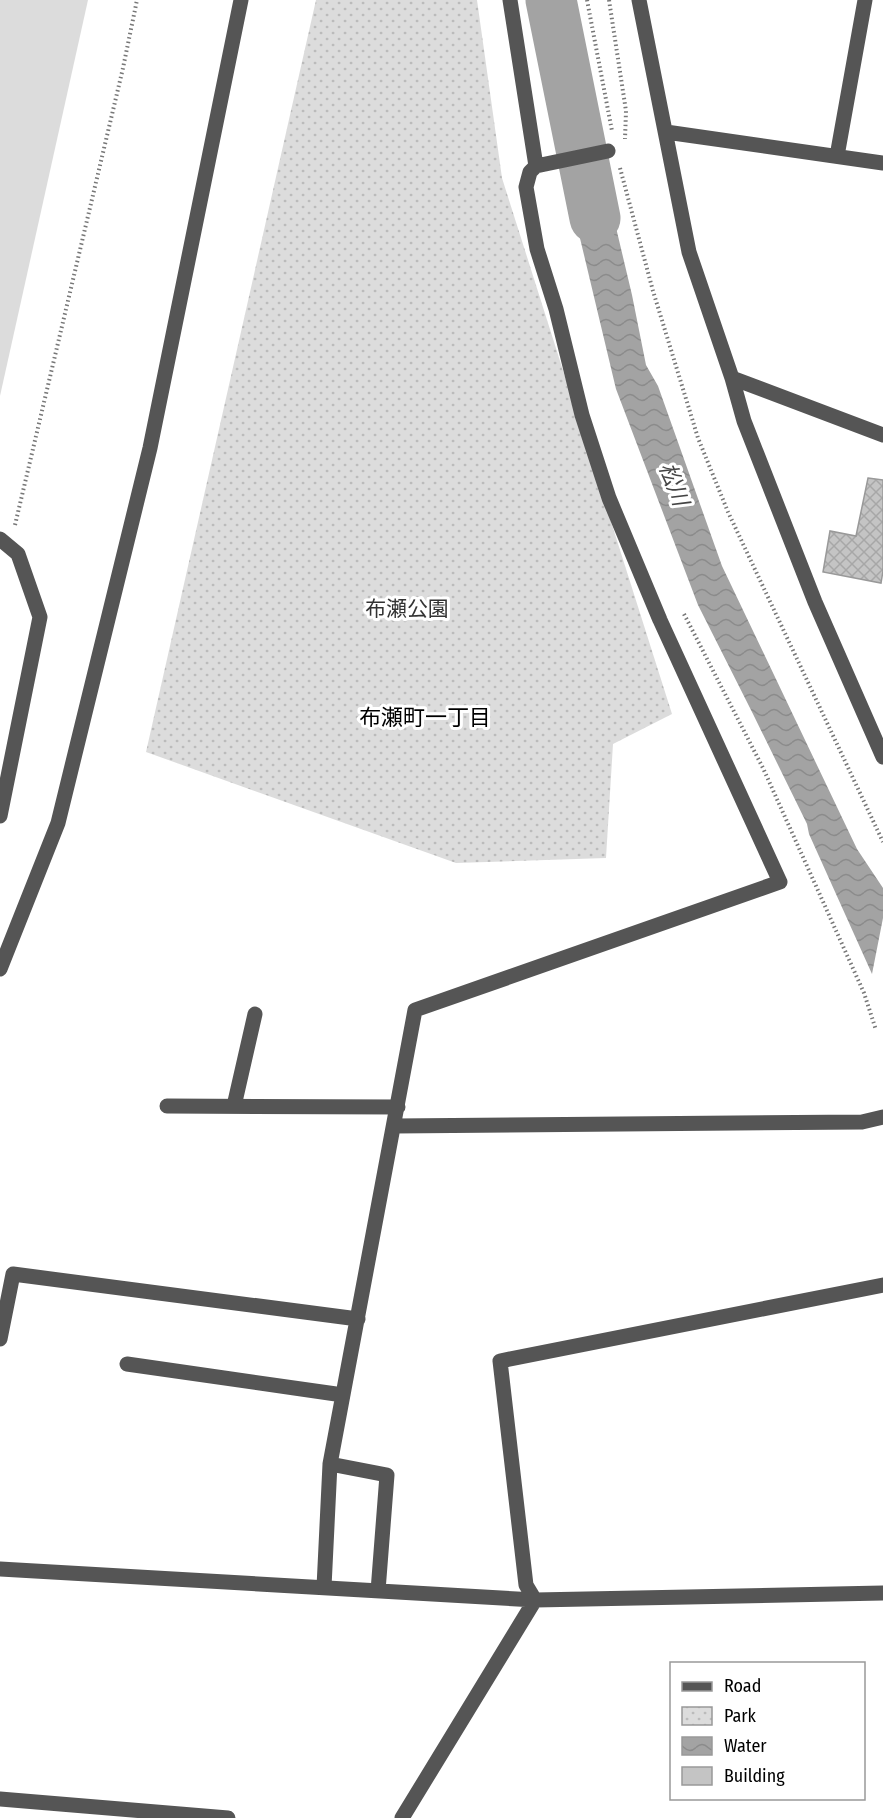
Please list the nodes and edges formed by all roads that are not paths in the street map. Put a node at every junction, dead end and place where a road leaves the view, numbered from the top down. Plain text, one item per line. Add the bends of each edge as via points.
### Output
1 (241, 0) edge
2 (510, 0) edge
3 (639, 0) edge
4 (865, 0) edge
5 (666, 132) junction
6 (611, 150) road end
7 (837, 156) junction
8 (883, 163) edge
9 (536, 166) junction
10 (732, 378) junction
11 (883, 435) edge
12 (5, 543) edge
13 (883, 757) edge
14 (0, 816) edge
15 (0, 969) edge
16 (255, 1014) dead end
17 (167, 1106) dead end
18 (234, 1106) junction
19 (398, 1107) junction
20 (883, 1118) edge
21 (395, 1126) junction
22 (883, 1285) edge
23 (358, 1319) junction
24 (0, 1340) edge
25 (127, 1364) dead end
26 (343, 1395) junction
27 (330, 1464) junction
28 (0, 1569) edge
29 (324, 1587) junction
30 (378, 1591) junction
31 (883, 1593) edge
32 (535, 1600) junction
33 (0, 1799) edge
34 (228, 1818) edge
35 (402, 1818) edge

1 - 15 street via 150,448 58,823
2 - 9 street
3 - 5 street
4 - 7 street
5 - 7 street
5 - 10 street via 689,252
6 - 9 street
7 - 8 street
9 - 19 street via 526,187 537,249 609,498 660,620 780,882 415,1010
10 - 11 street
10 - 13 street via 744,421 815,602
12 - 14 street via 18,554 40,617
16 - 18 street
17 - 18 street
18 - 19 street
19 - 21 street
20 - 21 street via 862,1122
21 - 23 street
22 - 32 street via 500,1361 526,1585
23 - 24 street via 13,1274
23 - 26 street
25 - 26 street
26 - 27 street
27 - 29 street
27 - 30 street via 387,1475
28 - 29 street
29 - 30 street
30 - 32 street
31 - 32 street
32 - 35 street
33 - 34 street

